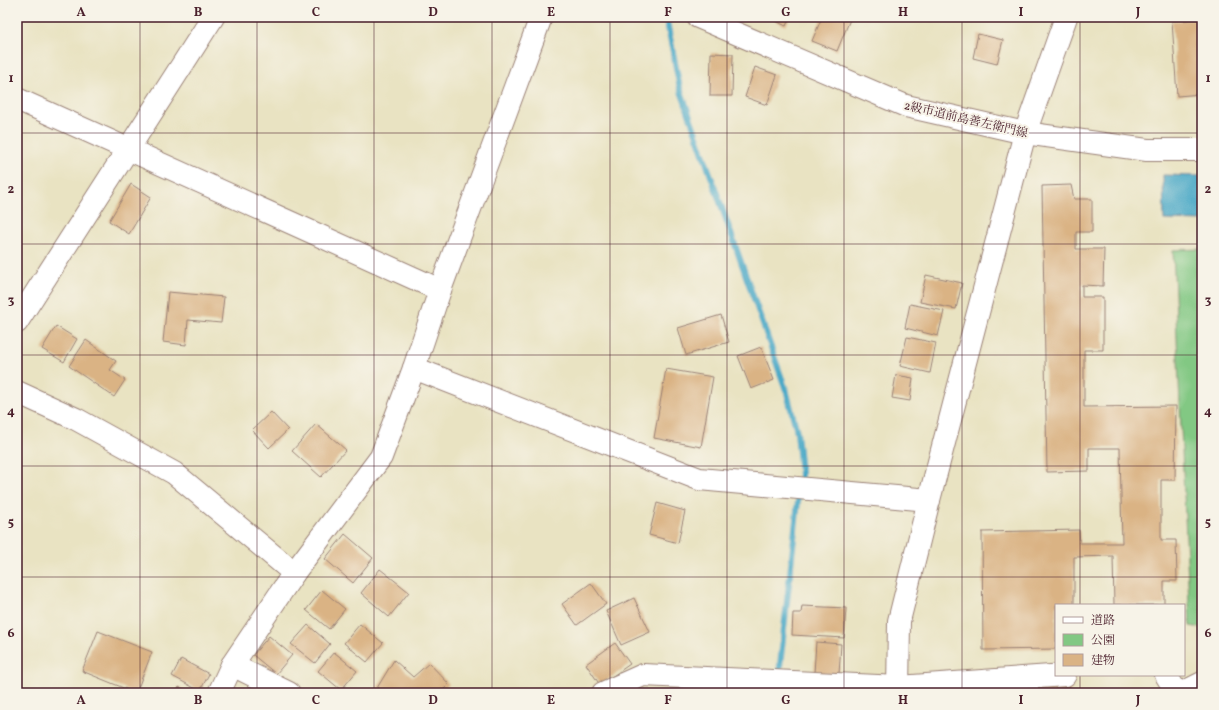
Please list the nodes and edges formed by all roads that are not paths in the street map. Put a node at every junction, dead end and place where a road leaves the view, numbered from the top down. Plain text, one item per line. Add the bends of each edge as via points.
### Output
1 (213, 17) edge
2 (541, 17) edge
3 (698, 17) edge
4 (1066, 17) edge
5 (17, 99) edge
6 (1025, 133) junction
7 (128, 148) junction
8 (1202, 150) edge
9 (440, 290) junction
10 (17, 322) edge
11 (414, 368) junction
12 (17, 392) edge
13 (929, 500) junction
14 (294, 573) junction
15 (232, 665) junction
16 (1055, 676) edge
17 (1167, 676) edge
18 (1202, 683) edge
19 (899, 690) edge
20 (219, 693) edge
21 (289, 693) edge
22 (603, 693) edge
23 (1176, 693) edge
24 (1182, 693) edge

1 - 7 street
2 - 9 street
3 - 6 street, 2級市道前島善左衛門線 via 906,106
4 - 6 street
5 - 7 street
6 - 8 street, 2級市道前島善左衛門線 via 1147,150
6 - 13 street
7 - 9 street
7 - 10 street
9 - 11 street
11 - 13 street via 699,479
11 - 14 street via 381,457
12 - 14 street via 76,419 174,472
13 - 19 street via 900,621
14 - 15 street
15 - 20 street
15 - 21 street
16 - 19 street
17 - 23 street
18 - 24 street
19 - 22 street via 643,675

